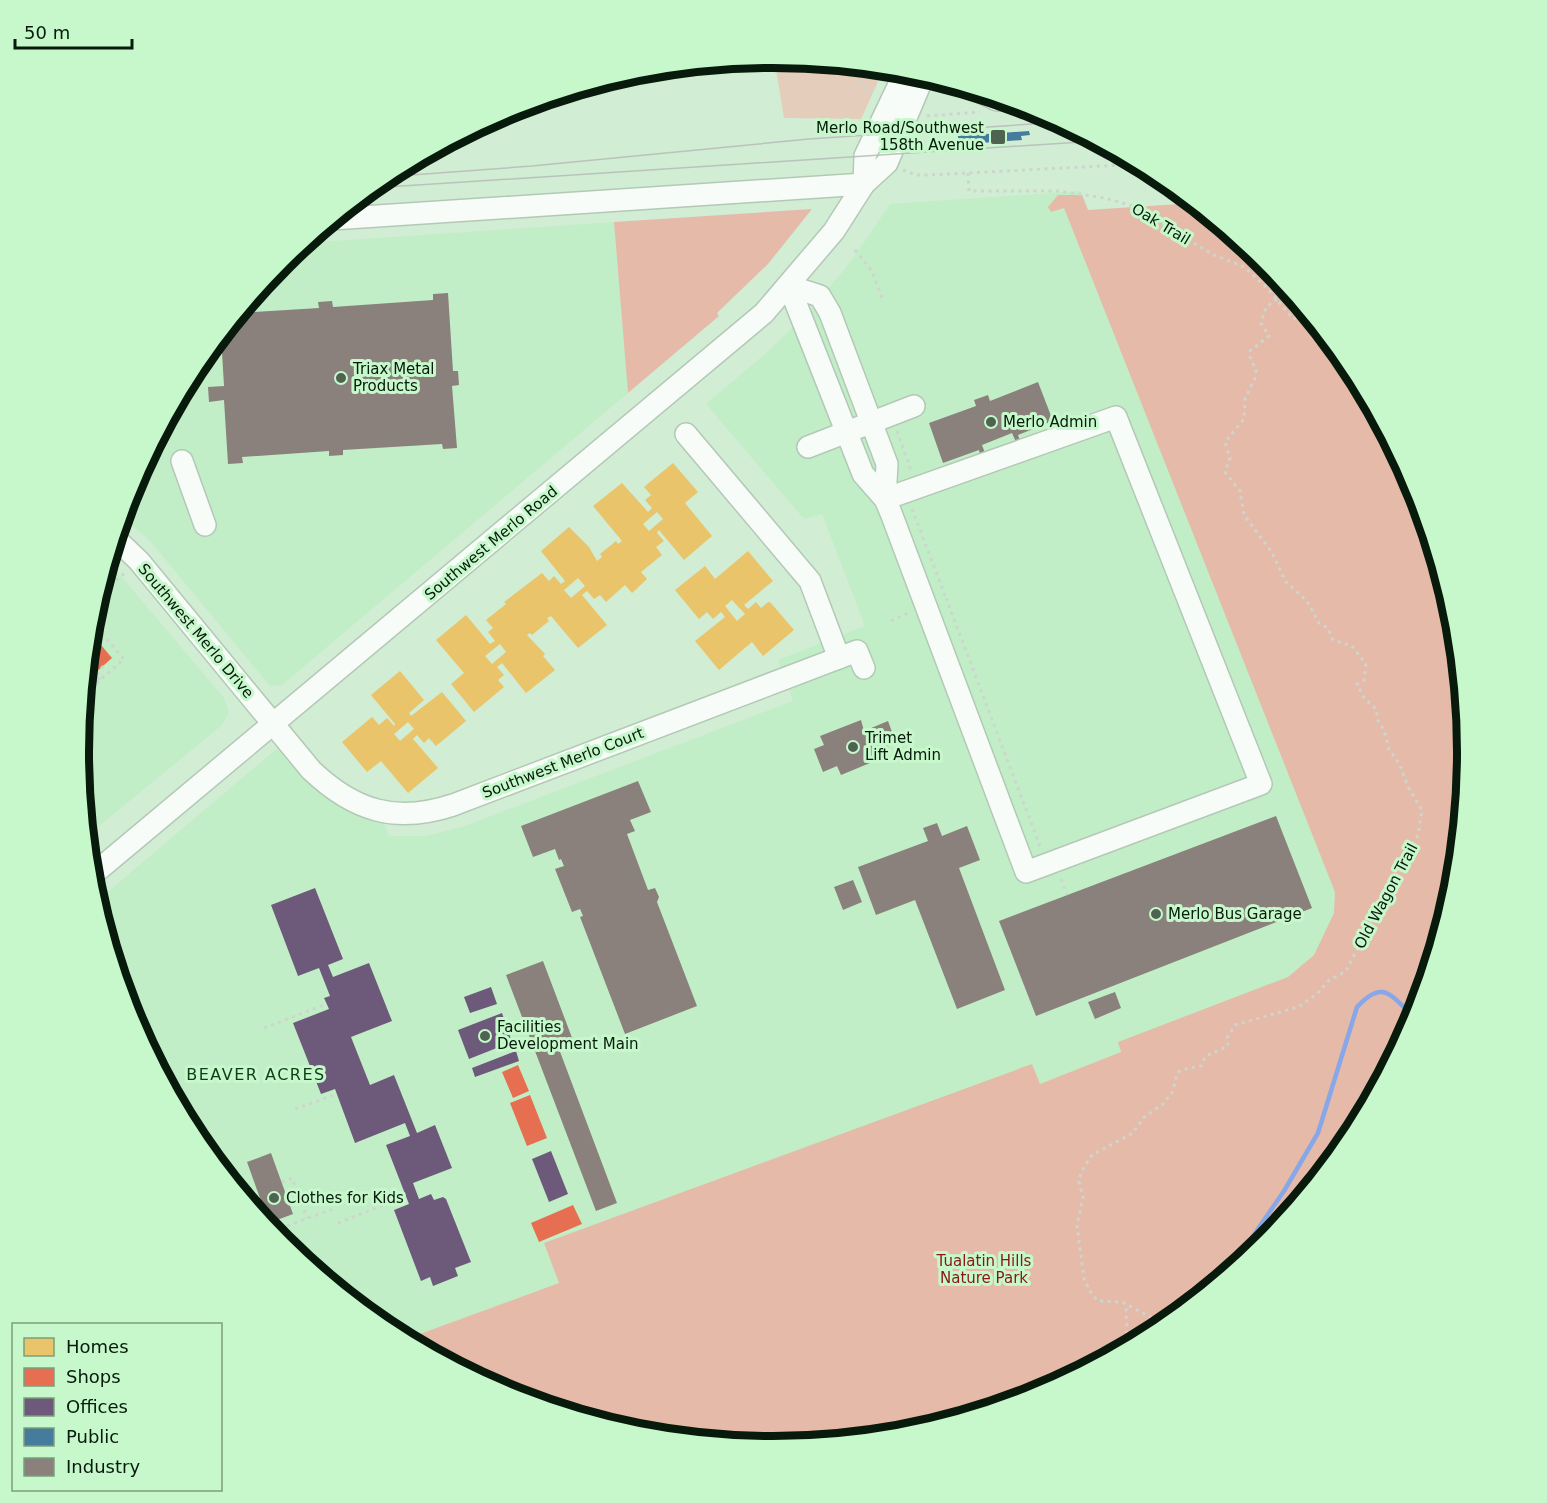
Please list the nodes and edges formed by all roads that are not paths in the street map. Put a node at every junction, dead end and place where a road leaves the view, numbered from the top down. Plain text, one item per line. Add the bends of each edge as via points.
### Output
1 (901, 80) edge
2 (920, 84) edge
3 (864, 184) junction
4 (346, 218) edge
5 (789, 286) junction
6 (914, 406) dead end
7 (872, 422) junction
8 (847, 432) junction
9 (686, 434) dead end
10 (808, 447) dead end
11 (182, 461) dead end
12 (885, 500) junction
13 (205, 525) dead end
14 (122, 545) edge
15 (839, 658) junction
16 (864, 668) dead end
17 (274, 725) junction
18 (100, 869) edge

1 - 3 street, Southwest Merlo Road via 865,156
2 - 3 street, Southwest Merlo Road via 887,163
3 - 4 street
3 - 5 street, Southwest Merlo Road via 834,231
5 - 7 street via 820,296
5 - 8 street
5 - 17 street, Southwest Merlo Road via 764,313
6 - 7 street
7 - 8 street
7 - 12 street via 887,464
8 - 10 street
8 - 12 street via 863,474
9 - 15 street via 810,581
11 - 13 street
12 - 12 street via 1026,872 1261,784 1119,420 1113,416
14 - 17 street, Southwest Merlo Drive
15 - 16 street, Southwest Merlo Court via 857,651
15 - 17 street, Southwest Merlo Court via 429,813 407,816 386,813 336,792 311,770
17 - 18 street, Southwest Merlo Road

